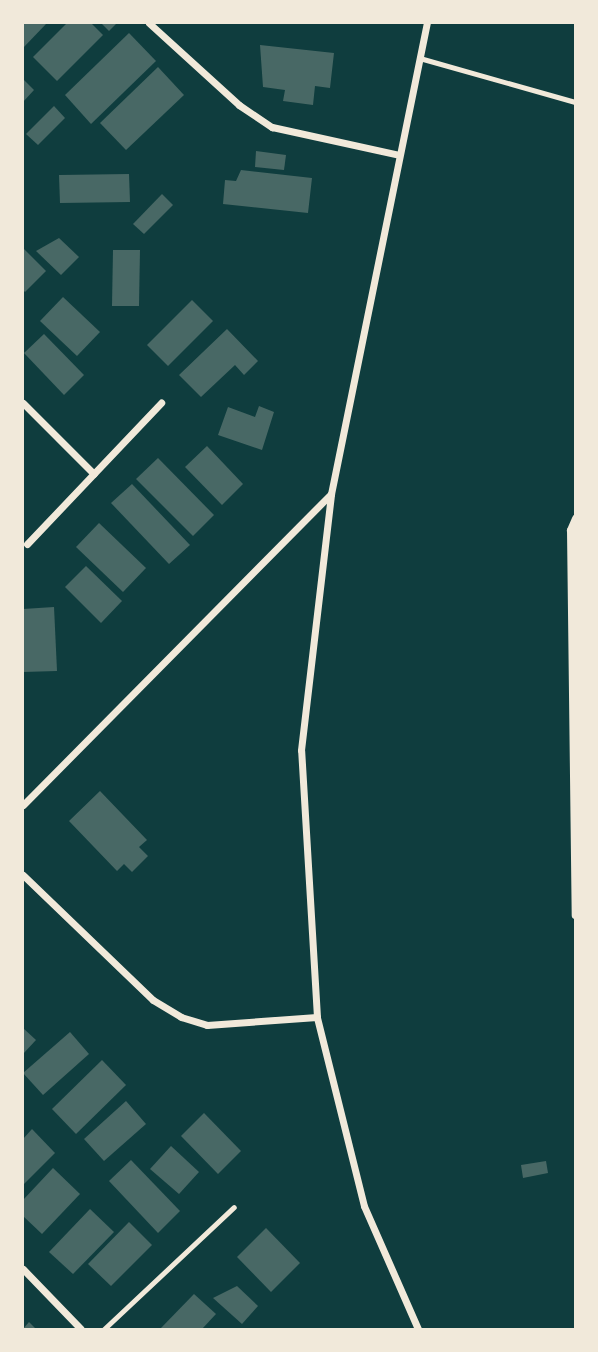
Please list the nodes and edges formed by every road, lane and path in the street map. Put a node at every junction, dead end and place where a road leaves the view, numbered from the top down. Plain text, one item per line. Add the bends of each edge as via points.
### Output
1 (149, 23) edge
2 (427, 23) edge
3 (423, 59) junction
4 (575, 102) edge
5 (399, 155) junction
6 (23, 403) edge
7 (161, 403) dead end
8 (94, 474) junction
9 (331, 494) junction
10 (575, 518) edge
11 (27, 544) dead end
12 (23, 805) edge
13 (24, 880) edge
14 (574, 892) edge
15 (575, 915) edge
16 (317, 1017) junction
17 (234, 1208) dead end
18 (23, 1269) edge
19 (81, 1329) edge
20 (104, 1329) edge
21 (418, 1329) edge

1 - 5 street via 239,105 272,127
2 - 3 street
3 - 4 lane
3 - 5 street
5 - 9 street
6 - 8 street
7 - 8 street
8 - 11 street
9 - 12 street
9 - 16 street via 301,751
10 - 14 street via 570,530
13 - 16 street via 153,1000 181,1017 208,1025
14 - 15 street
16 - 21 street via 363,1206
17 - 20 lane
18 - 19 street

